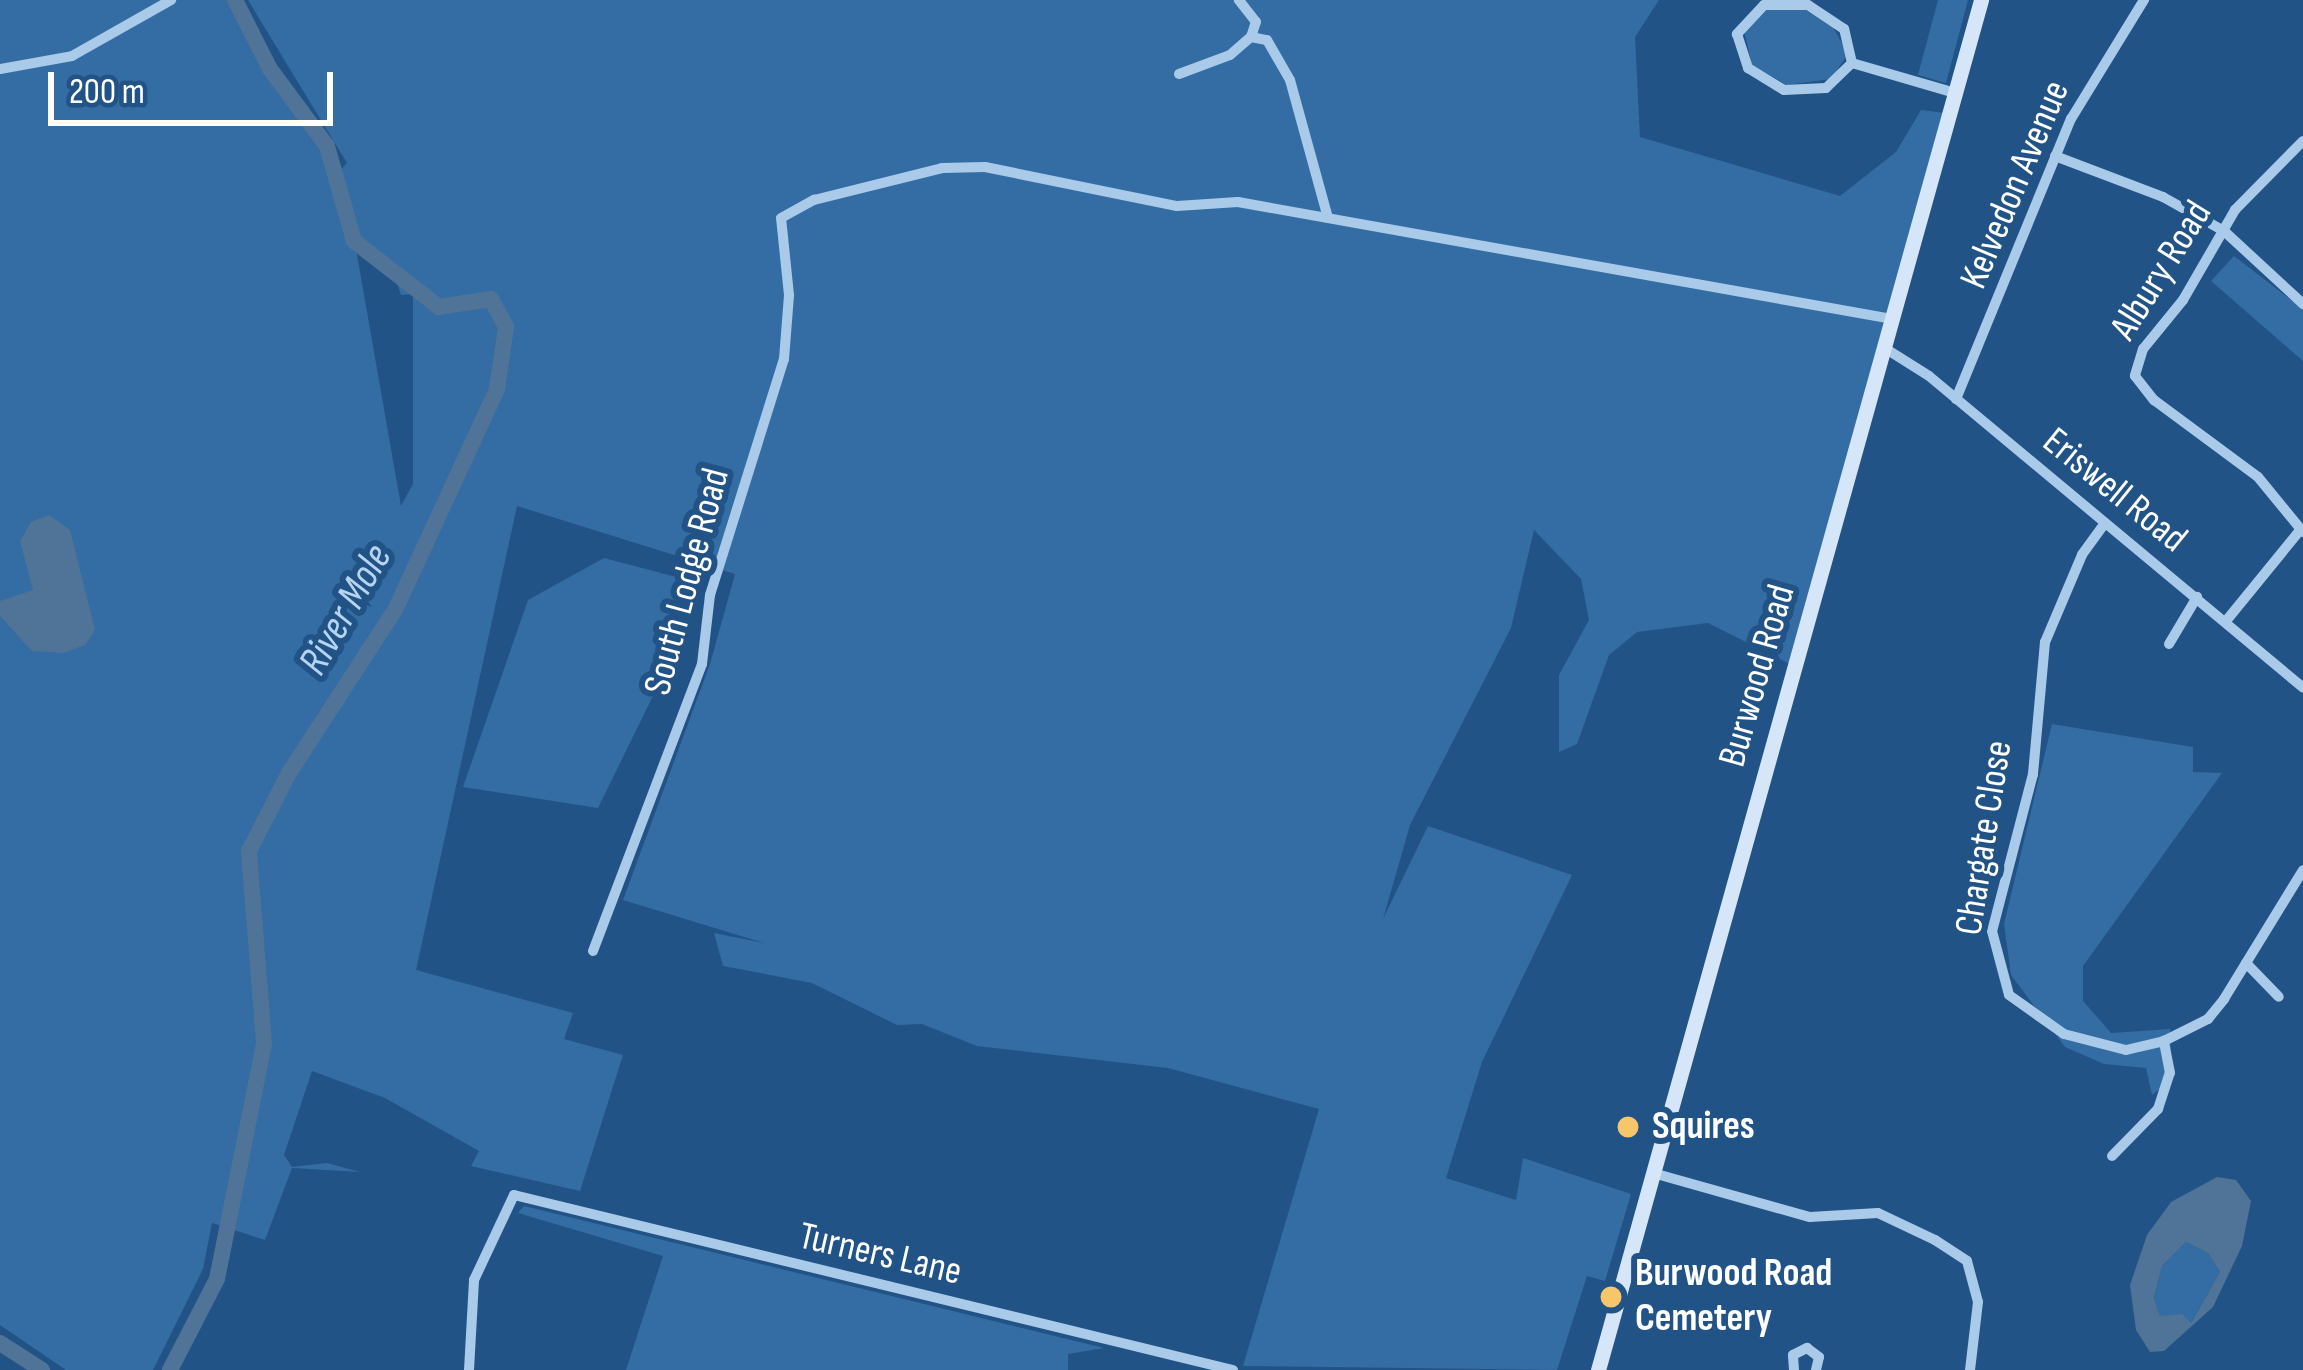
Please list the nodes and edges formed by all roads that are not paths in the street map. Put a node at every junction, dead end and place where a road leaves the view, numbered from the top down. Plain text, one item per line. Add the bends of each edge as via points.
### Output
1 (171, 0) edge
2 (1238, 0) edge
3 (1981, 0) edge
4 (2144, 0) edge
5 (1256, 22) junction
6 (1251, 37) junction
7 (1267, 40) junction
8 (1852, 63) junction
9 (0, 70) edge
10 (1179, 74) dead end
11 (1955, 93) junction
12 (2303, 141) edge
13 (2055, 156) junction
14 (1328, 218) junction
15 (2224, 231) junction
16 (2303, 304) edge
17 (1892, 319) junction
18 (1883, 347) junction
19 (1956, 399) junction
20 (2104, 523) junction
21 (2302, 531) edge
22 (2197, 598) junction
23 (2226, 621) junction
24 (2169, 644) dead end
25 (2303, 688) edge
26 (2303, 870) edge
27 (593, 951) dead end
28 (2246, 963) junction
29 (2279, 997) dead end
30 (2164, 1041) junction
31 (2112, 1156) dead end
32 (1653, 1173) junction
33 (469, 1370) edge
34 (1233, 1370) edge
35 (1598, 1370) edge
36 (1794, 1370) edge
37 (1816, 1370) edge
38 (1970, 1370) edge

1 - 9 street via 73,56
2 - 5 street
3 - 11 street, Burwood Road
4 - 13 street, Kelvedon Avenue
5 - 6 street
5 - 7 street
6 - 7 street
6 - 10 street via 1231,55
7 - 14 street via 1290,80
8 - 8 street via 1826,88 1784,90 1743,62 1737,34 1764,5 1808,5 1844,29
8 - 11 street
11 - 17 street, Burwood Road
12 - 15 street, Albury Road via 2248,194
13 - 15 street
13 - 19 street, Kelvedon Avenue
14 - 17 street
14 - 27 street, South Lodge Road via 1238,202 1177,206 985,167 841,189 781,218 789,295 784,359 710,596 702,664
15 - 16 street
15 - 21 street, Albury Road via 2143,349 2135,376 2154,400 2258,478
17 - 18 street, Burwood Road
18 - 19 street, Eriswell Road
18 - 32 street, Burwood Road
19 - 20 street, Eriswell Road
20 - 22 street, Eriswell Road
20 - 30 street, Chargate Close via 2045,642 2033,774 1993,947 2009,995 2064,1034 2126,1050
21 - 23 street
22 - 23 street, Eriswell Road
22 - 24 street
23 - 25 street, Eriswell Road
26 - 28 street, Chargate Close
28 - 29 street
28 - 30 street, Chargate Close via 2208,1019
30 - 31 street via 2170,1073 2158,1109
32 - 35 street, Burwood Road
32 - 38 street via 1810,1217 1878,1213 1935,1240 1966,1261 1978,1302
33 - 34 street, Turners Lane via 474,1280 514,1196
36 - 37 street via 1792,1357 1804,1348 1816,1353

